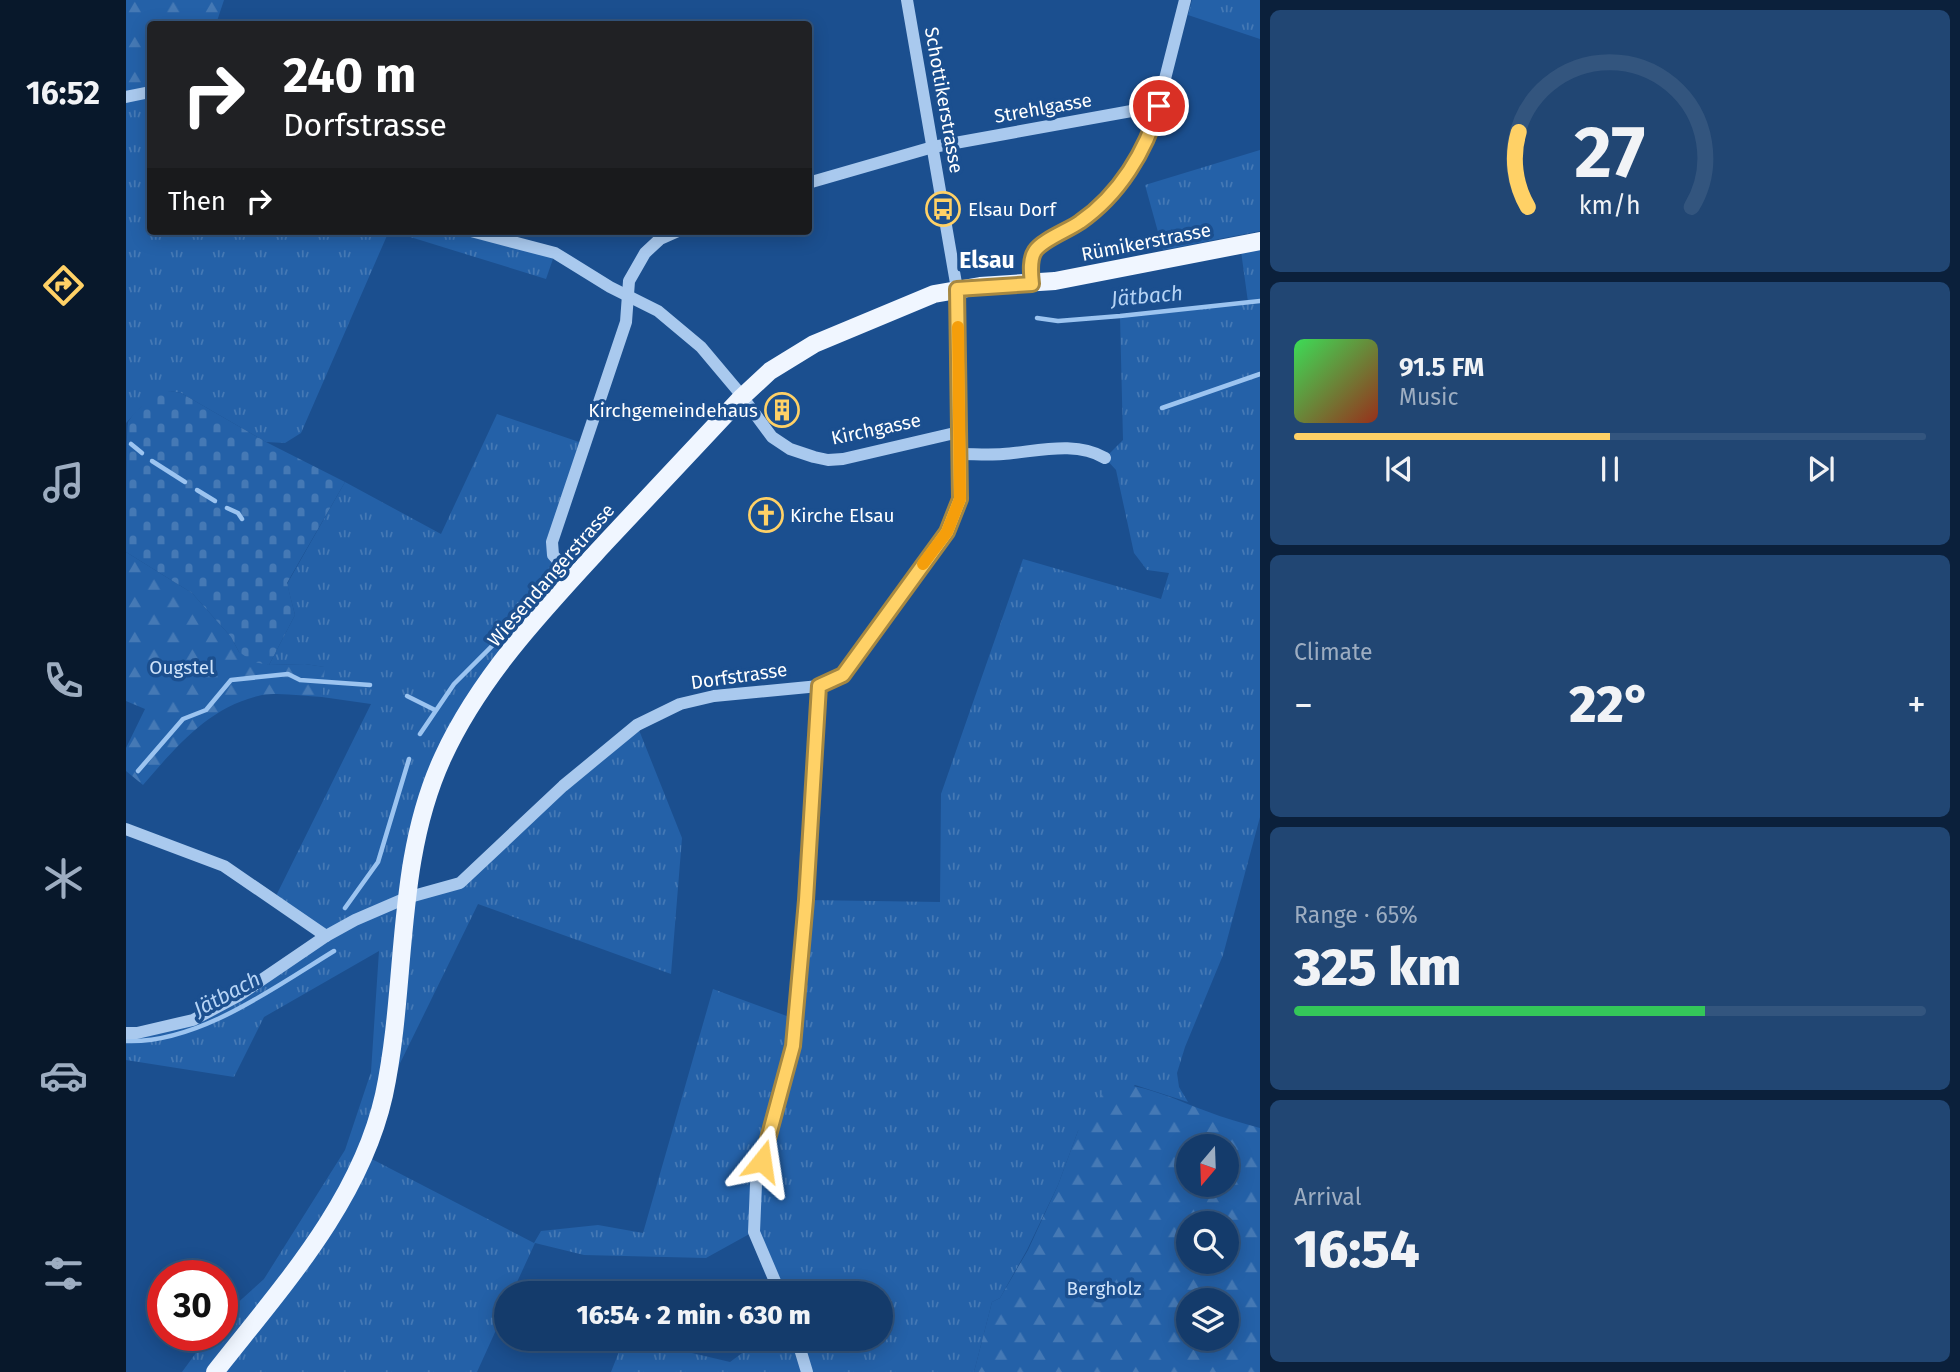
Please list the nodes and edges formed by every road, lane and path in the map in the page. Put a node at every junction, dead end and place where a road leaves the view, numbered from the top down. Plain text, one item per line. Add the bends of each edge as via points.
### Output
1 (907, 0) edge
2 (1185, 0) edge
3 (147, 93) edge
4 (126, 97) edge
5 (1159, 106) junction
6 (933, 147) junction
7 (812, 182) edge
8 (486, 235) edge
9 (669, 235) edge
10 (1260, 241) edge
11 (1032, 284) junction
12 (957, 289) junction
13 (627, 295) junction
14 (742, 397) junction
15 (959, 432) junction
16 (960, 454) junction
17 (1105, 458) dead end
18 (573, 577) junction
19 (819, 686) junction
20 (126, 829) edge
21 (406, 898) junction
22 (326, 936) junction
23 (126, 1033) edge
24 (775, 1281) edge
25 (801, 1351) edge
26 (215, 1372) edge
27 (807, 1372) edge

1 - 6 street, Schottikerstrasse
2 - 5 street
3 - 4 street
5 - 6 street, Strehlgasse
5 - 11 street via 1137,158 1110,196 1082,221 1037,248 1032,257
6 - 7 street, Strehlgasse
6 - 12 street, Schottikerstrasse
8 - 13 street, Kirchgasse via 555,253
9 - 13 street via 645,253 629,281
10 - 11 main road, Rümikerstrasse
11 - 12 main road, Rümikerstrasse
12 - 14 main road, Wiesendangerstrasse via 934,294 814,344 770,371
12 - 15 street, Dorfstrasse
13 - 14 street, Kirchgasse via 658,311 701,347
13 - 18 street via 626,322 552,542 553,555
14 - 15 street, Kirchgasse via 772,438 790,449 828,460
14 - 18 main road, Wiesendangerstrasse
15 - 16 street, Dorfstrasse
16 - 17 street via 1052,448 1095,452
16 - 19 street, Dorfstrasse via 960,499 947,532 843,675
18 - 21 main road, Wiesendangerstrasse via 499,666 443,757 426,798
19 - 21 street, Dorfstrasse via 715,696 680,704 637,725 563,786 460,883
19 - 24 street via 793,1046 756,1184 754,1232
20 - 22 street via 224,866
21 - 22 street, Dorfstrasse
21 - 26 main road, Wiesendangerstrasse via 394,1041 383,1098 364,1155 313,1245
22 - 23 street, Dorfstrasse via 238,996 193,1020
25 - 27 street

